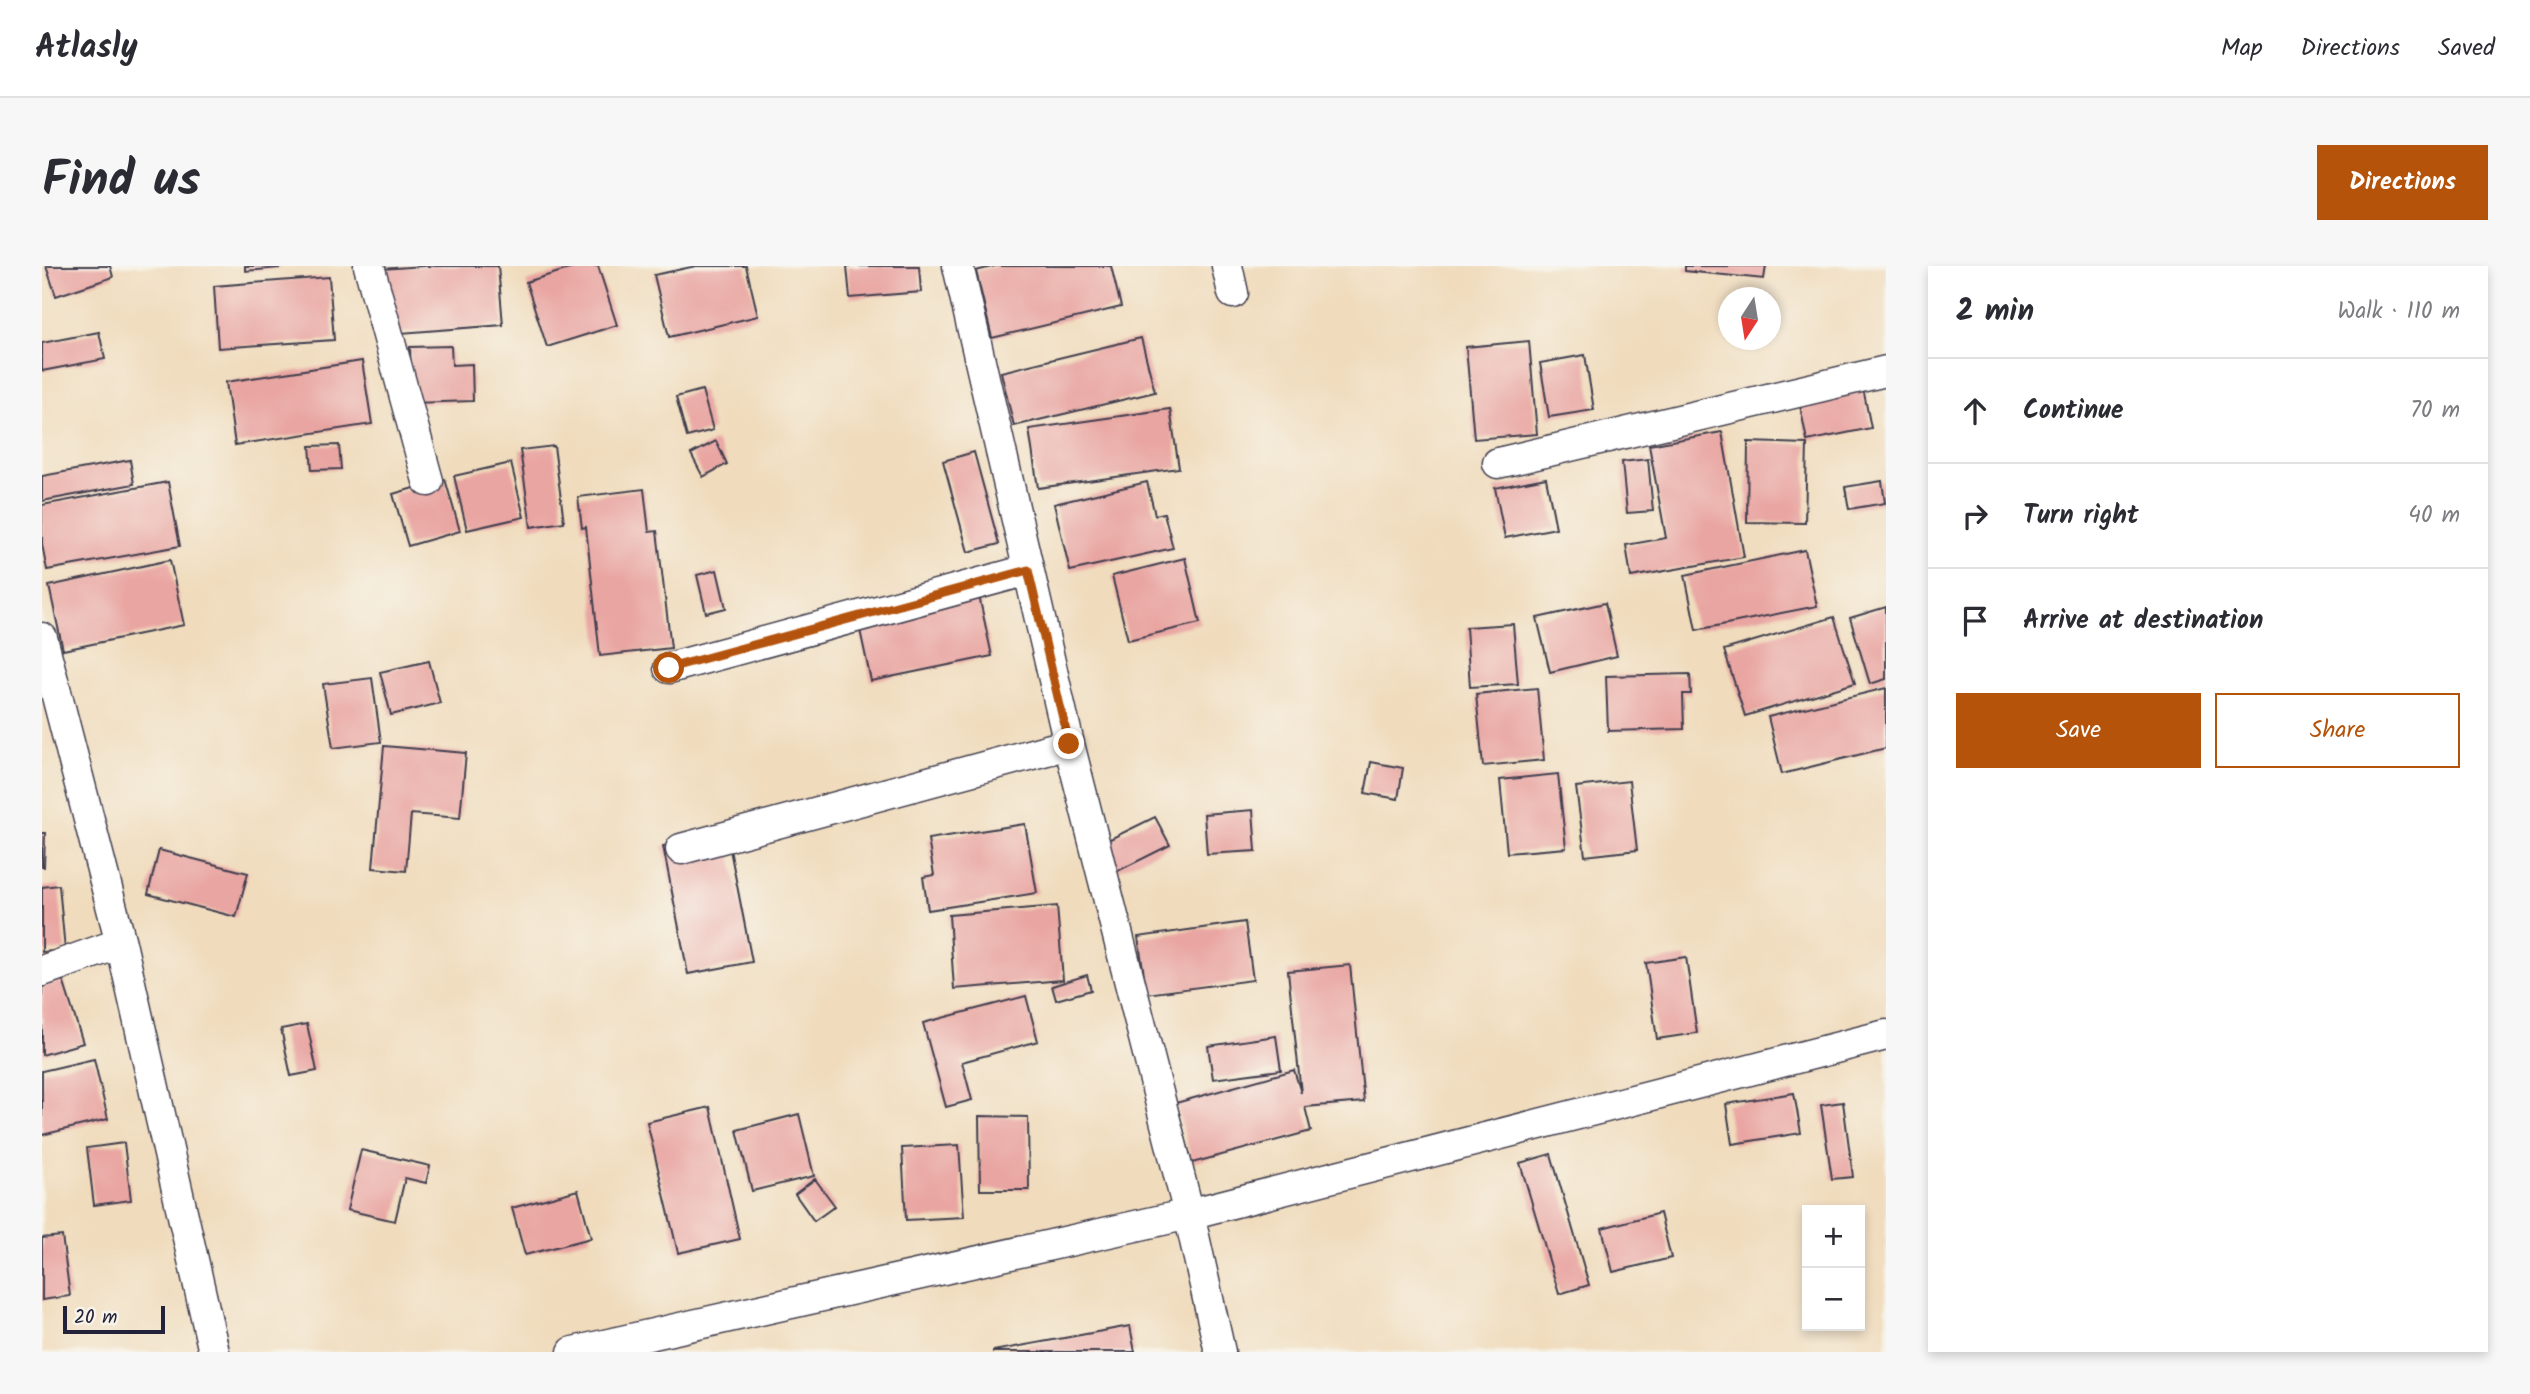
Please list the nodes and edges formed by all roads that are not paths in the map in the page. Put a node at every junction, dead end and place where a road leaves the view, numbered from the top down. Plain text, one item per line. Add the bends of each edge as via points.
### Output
1 (369, 266) edge
2 (958, 266) edge
3 (1886, 371) edge
4 (1498, 463) dead end
5 (428, 481) dead end
6 (1028, 570) junction
7 (42, 638) edge
8 (669, 668) dead end
9 (1069, 744) junction
10 (681, 849) dead end
11 (121, 943) junction
12 (42, 971) edge
13 (1886, 1035) edge
14 (1189, 1214) junction
15 (214, 1352) edge
16 (573, 1352) edge
17 (1220, 1352) edge

1 - 5 street
2 - 6 street
3 - 4 street
6 - 8 street
6 - 9 street
7 - 11 street
9 - 10 street
9 - 14 street
11 - 12 street
11 - 15 street
13 - 14 street
14 - 16 street
14 - 17 street

